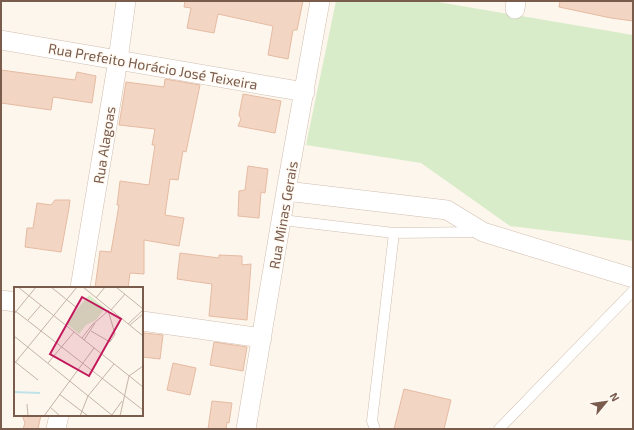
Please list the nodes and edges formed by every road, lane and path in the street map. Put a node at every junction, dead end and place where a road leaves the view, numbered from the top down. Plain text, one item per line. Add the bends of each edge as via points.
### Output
1 (126, 1) edge
2 (320, 1) edge
3 (1, 40) edge
4 (118, 60) junction
5 (305, 92) junction
6 (286, 191) junction
7 (282, 220) junction
8 (483, 232) junction
9 (394, 233) junction
10 (633, 278) edge
11 (80, 287) edge
12 (633, 291) edge
13 (1, 300) edge
14 (14, 302) edge
15 (143, 321) edge
16 (262, 338) junction
17 (59, 416) edge
18 (56, 429) edge
19 (246, 429) edge
20 (375, 429) edge
21 (499, 429) edge

1 - 4 street, Rua Alagoas
2 - 5 street, Rua Minas Gerais
3 - 4 street, Rua Prefeito Horácio José Teixeira
4 - 5 street, Rua Prefeito Horácio José Teixeira
4 - 11 street, Rua Alagoas
5 - 6 street, Rua Minas Gerais
6 - 7 street, Rua Minas Gerais
6 - 8 street via 447,210
7 - 9 lane
7 - 16 street, Rua Minas Gerais
8 - 9 lane
8 - 10 street
9 - 20 lane via 372,421
12 - 21 lane
13 - 14 street
15 - 16 street
16 - 19 street, Rua Minas Gerais
17 - 18 street

